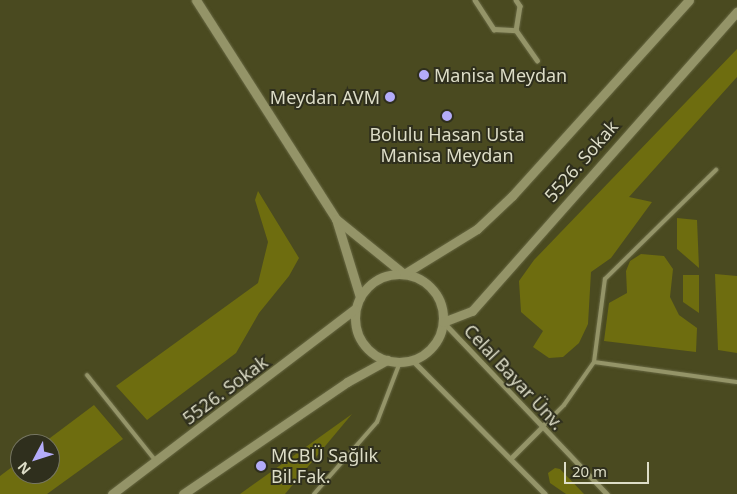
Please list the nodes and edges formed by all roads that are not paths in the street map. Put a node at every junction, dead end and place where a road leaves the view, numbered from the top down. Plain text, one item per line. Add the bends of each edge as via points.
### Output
1 (196, 0) edge
2 (475, 0) edge
3 (516, 0) edge
4 (689, 0) edge
5 (737, 11) edge
6 (516, 30) junction
7 (537, 60) dead end
8 (716, 170) dead end
9 (336, 218) junction
10 (404, 274) junction
11 (360, 297) junction
12 (355, 309) junction
13 (443, 322) junction
14 (387, 360) junction
15 (413, 361) junction
16 (400, 362) junction
17 (594, 362) junction
18 (87, 375) dead end
19 (737, 382) edge
20 (542, 427) junction
21 (512, 457) junction
22 (157, 462) junction
23 (112, 494) edge
24 (182, 494) edge
25 (314, 494) edge
26 (545, 494) edge
27 (607, 494) edge

1 - 9 street
2 - 6 street via 494,29
3 - 6 street via 520,6
4 - 10 street, 5526. Sokak via 512,196 477,229
5 - 13 street, 5526. Sokak via 472,311
6 - 7 street
8 - 17 lane via 605,279
9 - 10 street
9 - 11 street
10 - 11 street via 378,278
10 - 13 street via 429,285 442,308
11 - 12 street
12 - 14 street via 358,335 375,355
12 - 22 street, 5526. Sokak
13 - 15 street via 434,346
13 - 20 street, Celal Bayar Ünv.
14 - 16 street
14 - 24 street via 338,387
15 - 16 street
15 - 21 street
16 - 25 lane via 377,422
17 - 19 lane
17 - 20 lane via 564,405
18 - 22 lane
20 - 21 street
20 - 27 street, Celal Bayar Ünv.
21 - 26 street
22 - 23 street, 5526. Sokak

